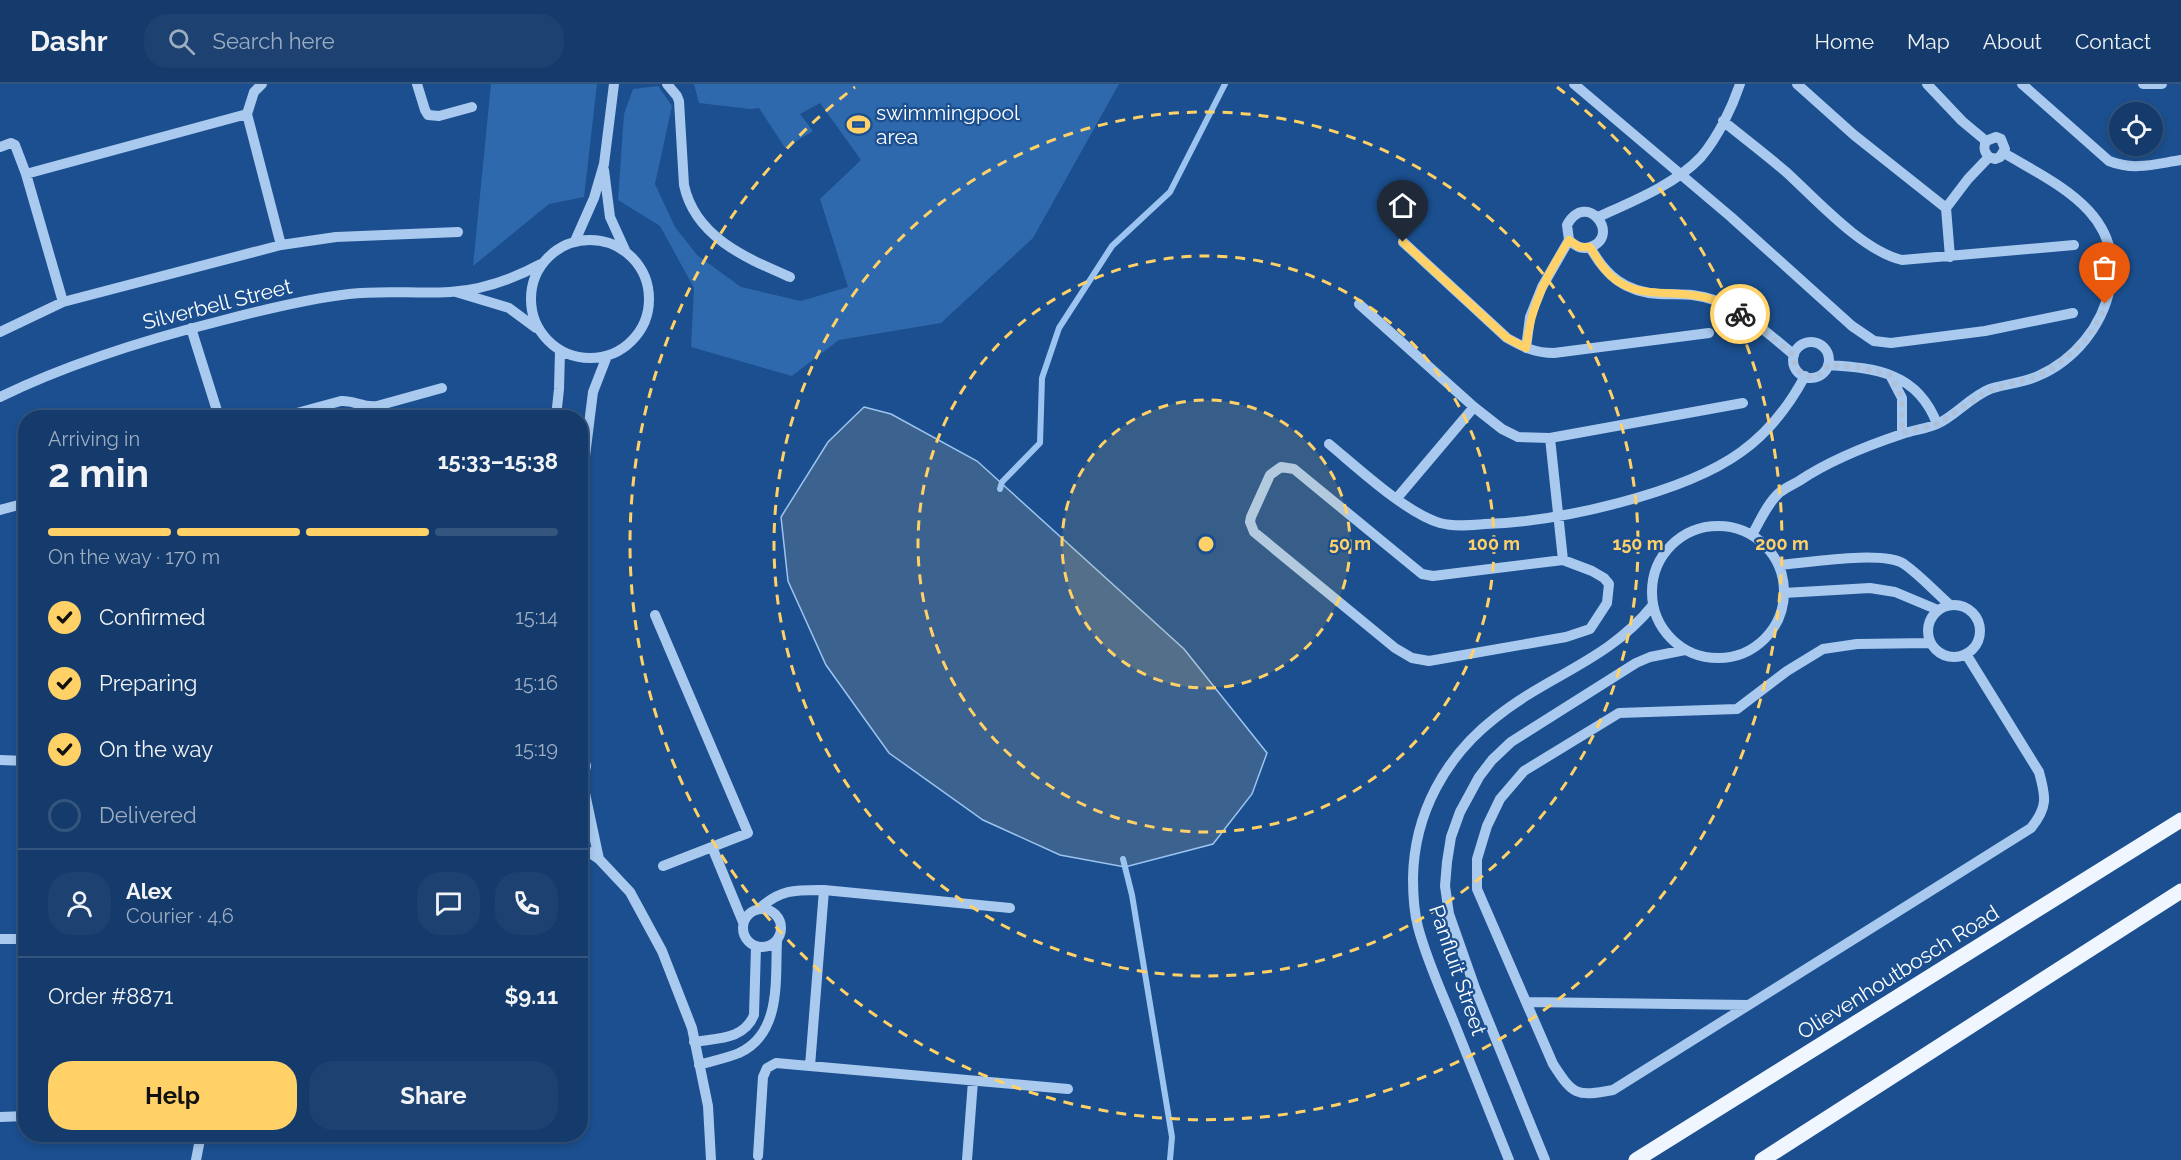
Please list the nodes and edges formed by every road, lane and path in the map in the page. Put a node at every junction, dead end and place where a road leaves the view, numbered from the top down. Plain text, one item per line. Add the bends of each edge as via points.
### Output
1 (262, 84) edge
2 (417, 84) edge
3 (614, 84) edge
4 (667, 84) edge
5 (1574, 84) edge
6 (1740, 84) edge
7 (1797, 84) edge
8 (1927, 84) edge
9 (2022, 84) edge
10 (2143, 84) edge
11 (2162, 84) edge
12 (472, 107) dead end
13 (247, 114) junction
14 (1723, 121) junction
15 (1986, 141) junction
16 (0, 147) edge
17 (2004, 153) junction
18 (1989, 158) junction
19 (2181, 160) edge
20 (604, 164) junction
21 (26, 174) junction
22 (1680, 174) junction
23 (1946, 208) junction
24 (1598, 218) junction
25 (458, 232) dead end
26 (1569, 240) junction
27 (575, 241) junction
28 (1403, 242) dead end
29 (281, 245) junction
30 (2074, 245) dead end
31 (1590, 247) junction
32 (625, 250) junction
33 (1950, 257) junction
34 (541, 264) junction
35 (790, 277) dead end
36 (453, 292) junction
37 (63, 302) junction
38 (1359, 304) dead end
39 (2073, 313) dead end
40 (191, 328) junction
41 (539, 331) junction
42 (0, 332) edge
43 (1709, 333) dead end
44 (1526, 348) junction
45 (560, 351) junction
46 (1794, 355) junction
47 (607, 356) junction
48 (1828, 365) junction
49 (1890, 375) junction
50 (1805, 376) junction
51 (442, 388) dead end
52 (0, 397) edge
53 (1743, 403) dead end
54 (1474, 406) junction
55 (217, 410) edge
56 (308, 410) edge
57 (557, 410) edge
58 (1937, 424) junction
59 (588, 432) edge
60 (1902, 433) junction
61 (1551, 438) junction
62 (1329, 444) dead end
63 (1397, 498) junction
64 (18, 505) edge
65 (0, 510) edge
66 (1557, 516) junction
67 (1752, 535) junction
68 (1563, 560) junction
69 (1779, 565) junction
70 (1784, 593) junction
71 (1653, 605) junction
72 (1950, 605) junction
73 (1938, 610) junction
74 (656, 615) dead end
75 (1930, 643) junction
76 (1685, 650) junction
77 (1966, 654) junction
78 (0, 760) edge
79 (18, 761) edge
80 (588, 812) edge
81 (2181, 820) edge
82 (712, 847) junction
83 (588, 851) edge
84 (599, 859) junction
85 (663, 866) dead end
86 (824, 890) junction
87 (2181, 891) edge
88 (760, 908) junction
89 (1010, 908) dead end
90 (743, 922) junction
91 (0, 939) edge
92 (18, 939) edge
93 (777, 941) junction
94 (756, 947) junction
95 (1526, 1002) junction
96 (1749, 1005) junction
97 (694, 1042) junction
98 (699, 1065) junction
99 (810, 1066) junction
100 (973, 1082) junction
101 (1068, 1089) dead end
102 (18, 1116) edge
103 (0, 1117) edge
104 (199, 1142) edge
105 (758, 1156) dead end
106 (196, 1160) edge
107 (711, 1160) edge
108 (967, 1160) edge
109 (1509, 1160) edge
110 (1545, 1160) edge
111 (1636, 1160) edge
112 (1762, 1160) edge

1 - 13 street via 254,92
2 - 12 street via 428,115
3 - 20 street
4 - 35 street via 679,101 684,185 696,212 714,237 750,260
5 - 22 street
6 - 14 street
7 - 23 street
8 - 15 street
9 - 19 street via 2109,161 2139,167
10 - 11 street
13 - 21 street
13 - 29 street
14 - 22 street via 1701,157
14 - 33 street via 1877,251 1902,260
15 - 17 street via 2001,139
15 - 18 street via 1985,153
16 - 21 street via 15,144
17 - 18 street
17 - 58 street via 2079,199 2097,219 2112,261 2109,292 2101,316 2071,355 2038,376 1989,390
18 - 23 street
20 - 27 street
20 - 32 street via 609,217
21 - 37 street
22 - 24 street
22 - 39 street via 1874,341 1929,339
23 - 33 street
24 - 26 street via 1584,211 1577,213 1567,225
24 - 31 street via 1602,224 1601,238
25 - 29 street via 336,237
26 - 31 street via 1579,247
26 - 44 street via 1530,317
27 - 32 street via 609,242
27 - 34 street via 556,249
28 - 44 street via 1507,338
29 - 37 street
30 - 33 street
31 - 46 street via 1610,276 1624,285 1640,291 1713,300 1732,308
32 - 47 street via 647,281 647,318 631,342
34 - 36 street, Silverbell Street via 503,282
34 - 41 street via 530,297
36 - 40 street, Silverbell Street via 351,294 272,307
36 - 41 street, Silverbell Street via 509,308
37 - 42 street
38 - 54 street
40 - 52 street, Silverbell Street via 85,360
40 - 55 street
41 - 45 street
43 - 44 street via 1554,353
45 - 47 street via 591,359
45 - 57 street
46 - 48 street via 1803,344 1817,343 1827,352
46 - 50 street via 1795,367
47 - 59 street via 593,392
48 - 49 street
48 - 50 street via 1819,376
49 - 58 street via 1916,391
49 - 60 street via 1902,398
50 - 66 street via 1770,427 1740,453 1672,487
51 - 56 street via 377,406 346,400
53 - 61 street
54 - 61 street via 1518,437
54 - 63 street
58 - 60 street
60 - 67 street via 1813,471 1780,492
61 - 66 street
62 - 63 street
63 - 66 street via 1421,515 1457,525
64 - 65 street
66 - 68 street
67 - 69 street, Panfluit Street via 1768,548
67 - 71 street, Panfluit Street via 1731,527 1709,526 1689,532 1671,545 1658,563 1652,583
68 - 68 street via 1592,571 1609,584 1607,603 1590,629 1566,637 1429,661 1412,658 1379,636 1254,532 1250,522 1270,475 1287,467 1422,574 1433,576
69 - 70 street, Panfluit Street
69 - 72 street via 1884,558 1903,563
70 - 73 street via 1870,588 1895,592
70 - 76 street, Panfluit Street via 1776,625 1763,641 1746,652 1726,658 1705,657
71 - 76 street, Panfluit Street via 1659,623
71 - 109 street, Panfluit Street via 1613,645 1515,702 1463,747 1444,772 1426,807 1416,839 1413,895 1418,926
72 - 73 street
72 - 77 street via 1968,609 1979,623 1978,641
73 - 75 street via 1929,621
74 - 82 street via 748,833
75 - 77 street via 1945,656
75 - 95 street via 1823,648 1737,709 1619,713 1524,771 1500,799 1487,826 1477,859 1477,889
76 - 110 street, Panfluit Street via 1636,663 1511,742 1479,777 1451,837 1445,886 1449,914
77 - 96 street via 2039,772 2044,792 2043,813 2031,828
78 - 79 street
80 - 84 street
81 - 111 main road, Olievenhoutbosch Road
82 - 85 street
82 - 90 street
83 - 84 street
84 - 97 street via 630,892 662,951
86 - 88 street via 783,892
86 - 89 street
86 - 99 street
87 - 112 main road
88 - 90 street
88 - 93 street via 768,909 779,919
90 - 94 street via 744,937
91 - 92 street
93 - 94 street via 771,946
93 - 98 street via 774,1011 769,1025 741,1052
94 - 97 street via 754,1015 750,1025 735,1035
95 - 96 street
95 - 96 street via 1553,1064 1567,1085 1579,1093 1593,1094 1613,1090
97 - 98 street
98 - 107 street via 708,1106
99 - 100 street
99 - 105 street via 776,1063 767,1068 763,1077
100 - 101 street
100 - 108 street
102 - 103 street
104 - 106 street

